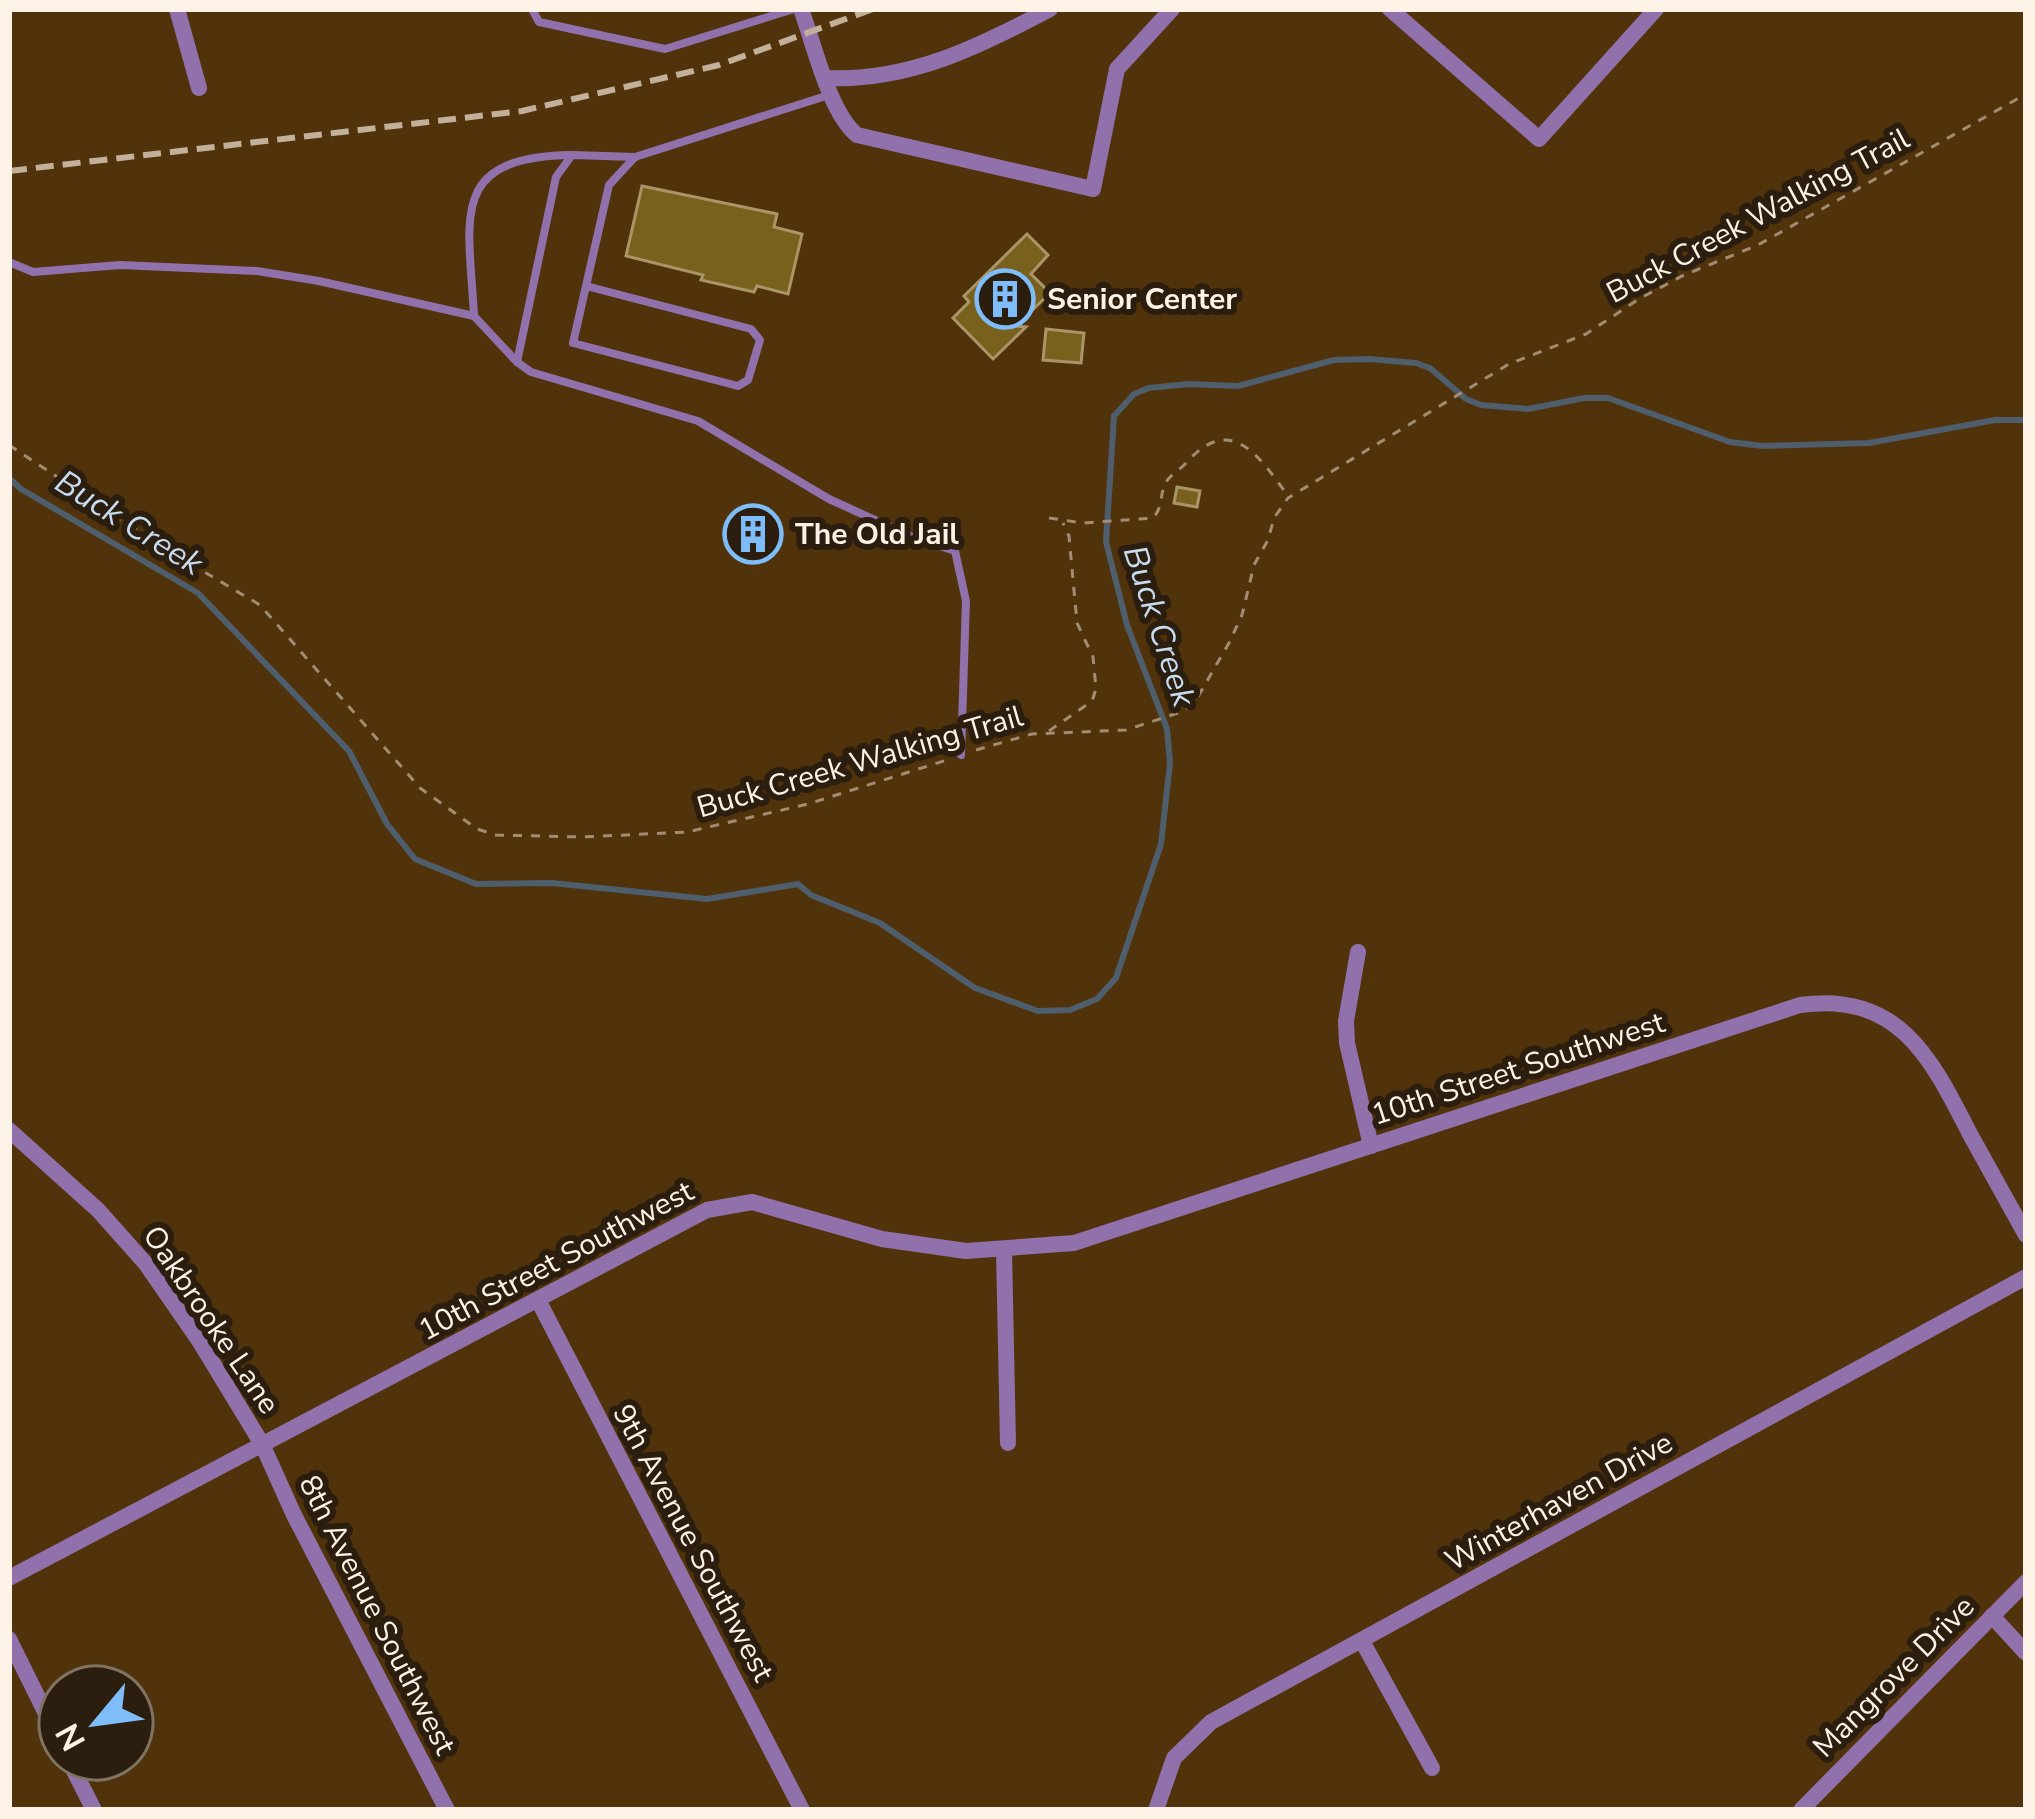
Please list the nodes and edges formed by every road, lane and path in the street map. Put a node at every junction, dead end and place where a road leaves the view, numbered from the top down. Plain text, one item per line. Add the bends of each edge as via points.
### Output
1 (177, 9) edge
2 (532, 9) edge
3 (797, 9) edge
4 (1049, 9) edge
5 (1172, 9) edge
6 (1390, 9) edge
7 (1656, 9) edge
8 (828, 86) junction
9 (199, 88) dead end
10 (2026, 94) edge
11 (572, 155) junction
12 (635, 158) junction
13 (9, 262) edge
14 (586, 286) junction
15 (474, 316) junction
16 (517, 362) junction
17 (9, 445) edge
18 (1290, 498) junction
19 (1049, 518) dead end
20 (1062, 522) junction
21 (1048, 732) junction
22 (962, 755) junction
23 (1358, 952) dead end
24 (9, 1130) edge
25 (1371, 1146) junction
26 (2026, 1235) edge
27 (1004, 1250) junction
28 (2026, 1277) edge
29 (538, 1300) junction
30 (1008, 1443) dead end
31 (262, 1444) junction
32 (9, 1578) edge
33 (2026, 1582) edge
34 (1992, 1616) junction
35 (9, 1639) edge
36 (1363, 1641) junction
37 (2026, 1653) edge
38 (36, 1694) edge
39 (1432, 1768) dead end
40 (80, 1783) edge
41 (94, 1810) edge
42 (447, 1810) edge
43 (802, 1810) edge
44 (1156, 1810) edge
45 (1801, 1810) edge

1 - 9 street
2 - 3 lane via 539,22 568,31 665,49
3 - 8 street
4 - 8 street via 961,55
5 - 8 street via 1118,69 1093,190 857,135
6 - 7 street via 1539,139
8 - 12 lane
10 - 18 path, Buck Creek Walking Trail via 1758,245 1639,298 1586,334 1505,366
11 - 12 lane
11 - 15 lane via 526,156 481,182 470,234
11 - 16 lane via 556,177
12 - 14 lane via 609,185
13 - 15 lane via 33,272 120,265 257,271
14 - 14 lane via 573,343 737,386 748,380 760,340 751,329
15 - 16 lane
16 - 22 lane via 698,421 829,499 955,551 966,602
17 - 22 path, Buck Creek Walking Trail via 260,605 420,788 477,829 582,837 687,832
18 - 20 path via 1248,448 1217,440 1166,481 1153,518
18 - 21 path, Buck Creek Walking Trail via 1274,518 1242,615 1196,700 1126,730
19 - 20 path
20 - 21 path via 1096,689 1092,701
21 - 22 path, Buck Creek Walking Trail
23 - 25 street via 1347,1043
24 - 31 street, Oakbrooke Lane via 146,1264
25 - 26 street, 10th Street Southwest via 1784,1010 1864,1008 1906,1032 1946,1087
25 - 27 street, 10th Street Southwest via 1107,1234
27 - 29 street, 10th Street Southwest via 923,1246 739,1202 707,1210
27 - 30 street
28 - 36 street, Winterhaven Drive
29 - 31 street, 10th Street Southwest
29 - 43 street, 9th Avenue Southwest
31 - 32 street, 10th Street Southwest
31 - 42 street, 8th Avenue Southwest
33 - 34 street, Mangrove Drive
34 - 37 street
34 - 45 street, Mangrove Drive
35 - 38 street
36 - 39 street
36 - 44 street, Winterhaven Drive via 1199,1732 1166,1771
40 - 41 street

